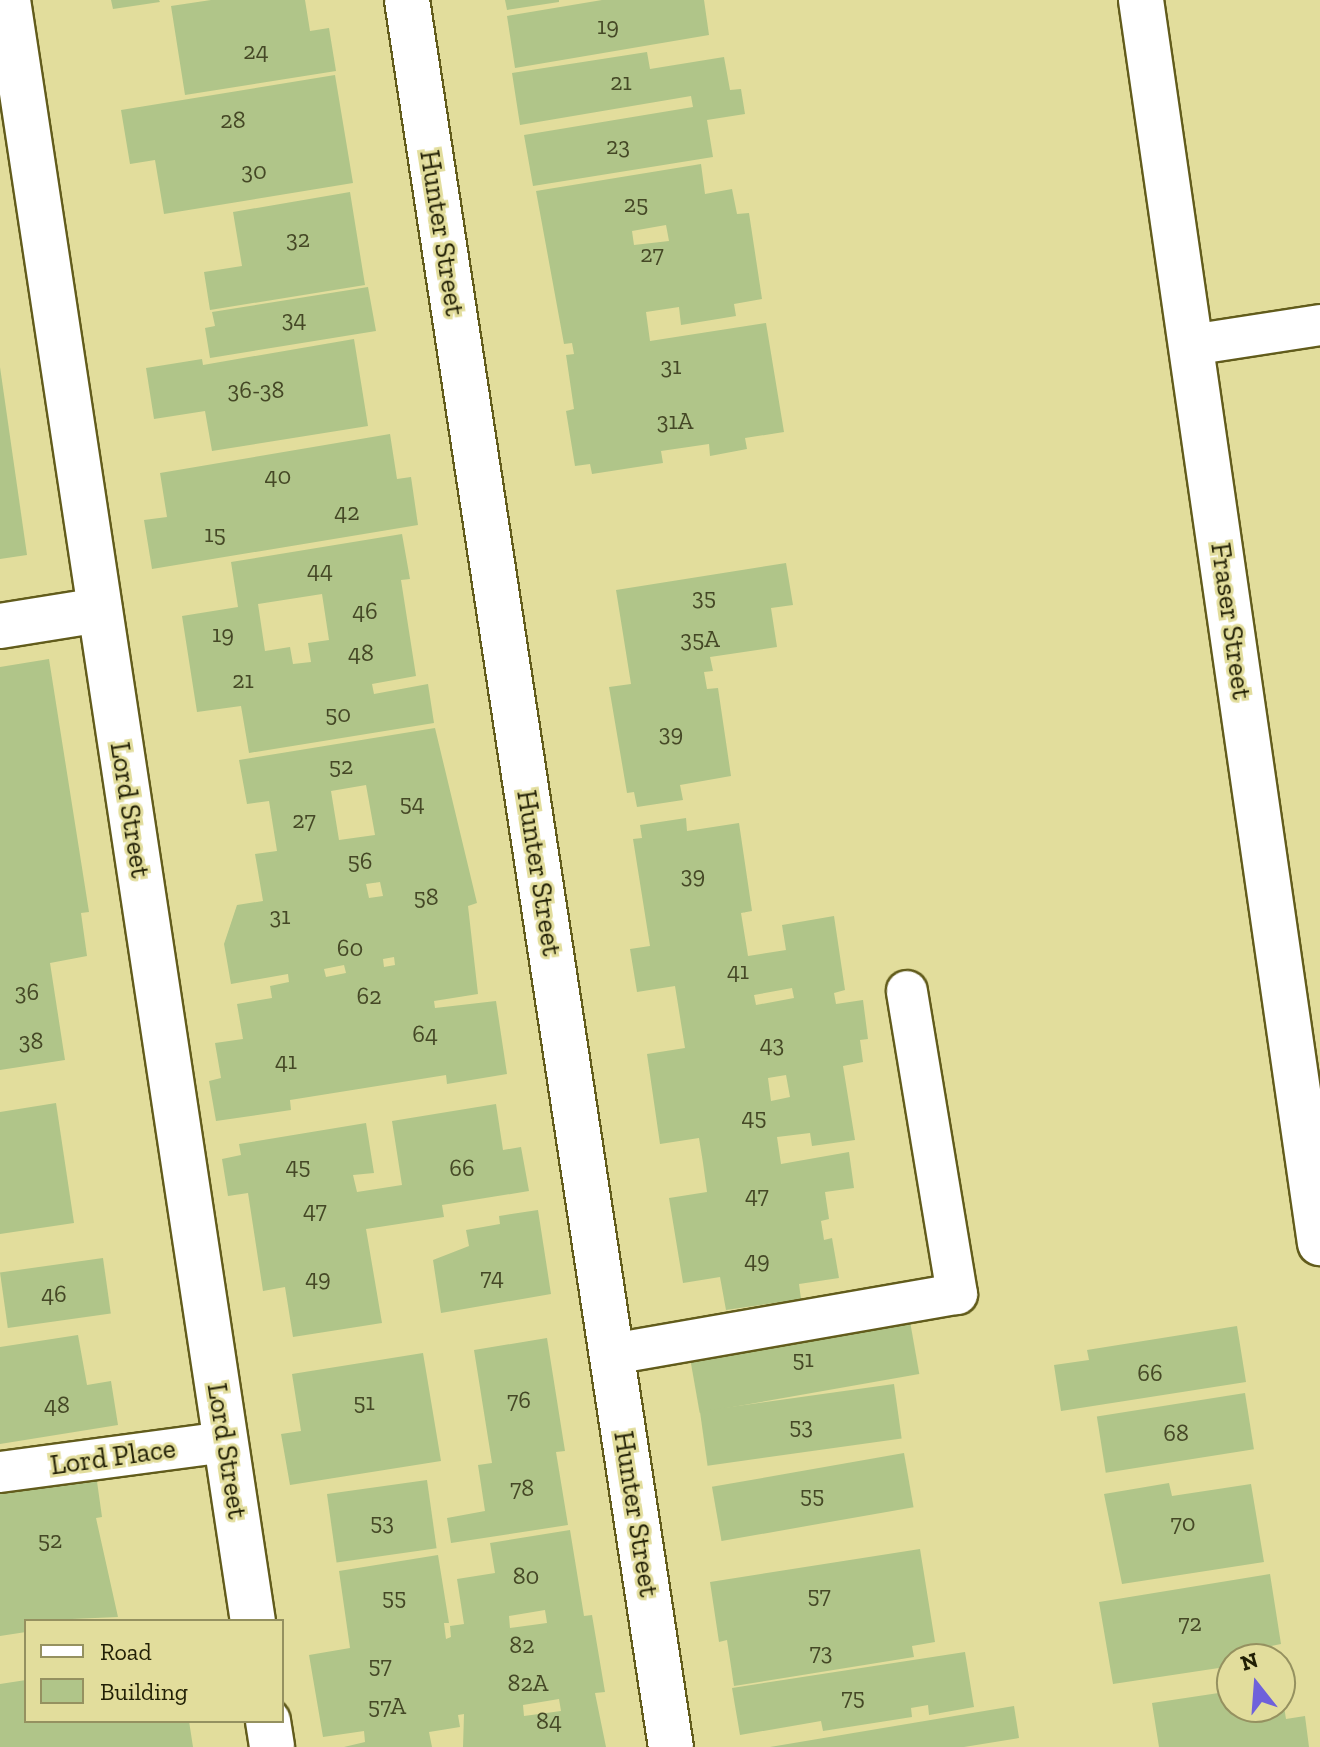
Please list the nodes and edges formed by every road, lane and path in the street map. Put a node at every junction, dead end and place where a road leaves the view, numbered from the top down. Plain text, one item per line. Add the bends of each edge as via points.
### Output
1 (8, 0) edge
2 (407, 0) edge
3 (1141, 0) edge
4 (1320, 325) edge
5 (1191, 345) junction
6 (100, 610) junction
7 (0, 626) edge
8 (907, 991) dead end
9 (1320, 1243) edge
10 (612, 1354) junction
11 (226, 1442) junction
12 (0, 1472) edge
13 (253, 1619) edge
14 (268, 1723) edge
15 (272, 1747) edge
16 (671, 1747) edge

1 - 6 street, Lord Street
2 - 10 street, Hunter Street
3 - 5 street, Fraser Street
4 - 5 lane
5 - 9 street, Fraser Street
6 - 7 street
6 - 11 street, Lord Street
8 - 10 lane via 957,1294
10 - 16 street, Hunter Street
11 - 12 lane, Lord Place
11 - 13 street, Lord Street
14 - 15 street

